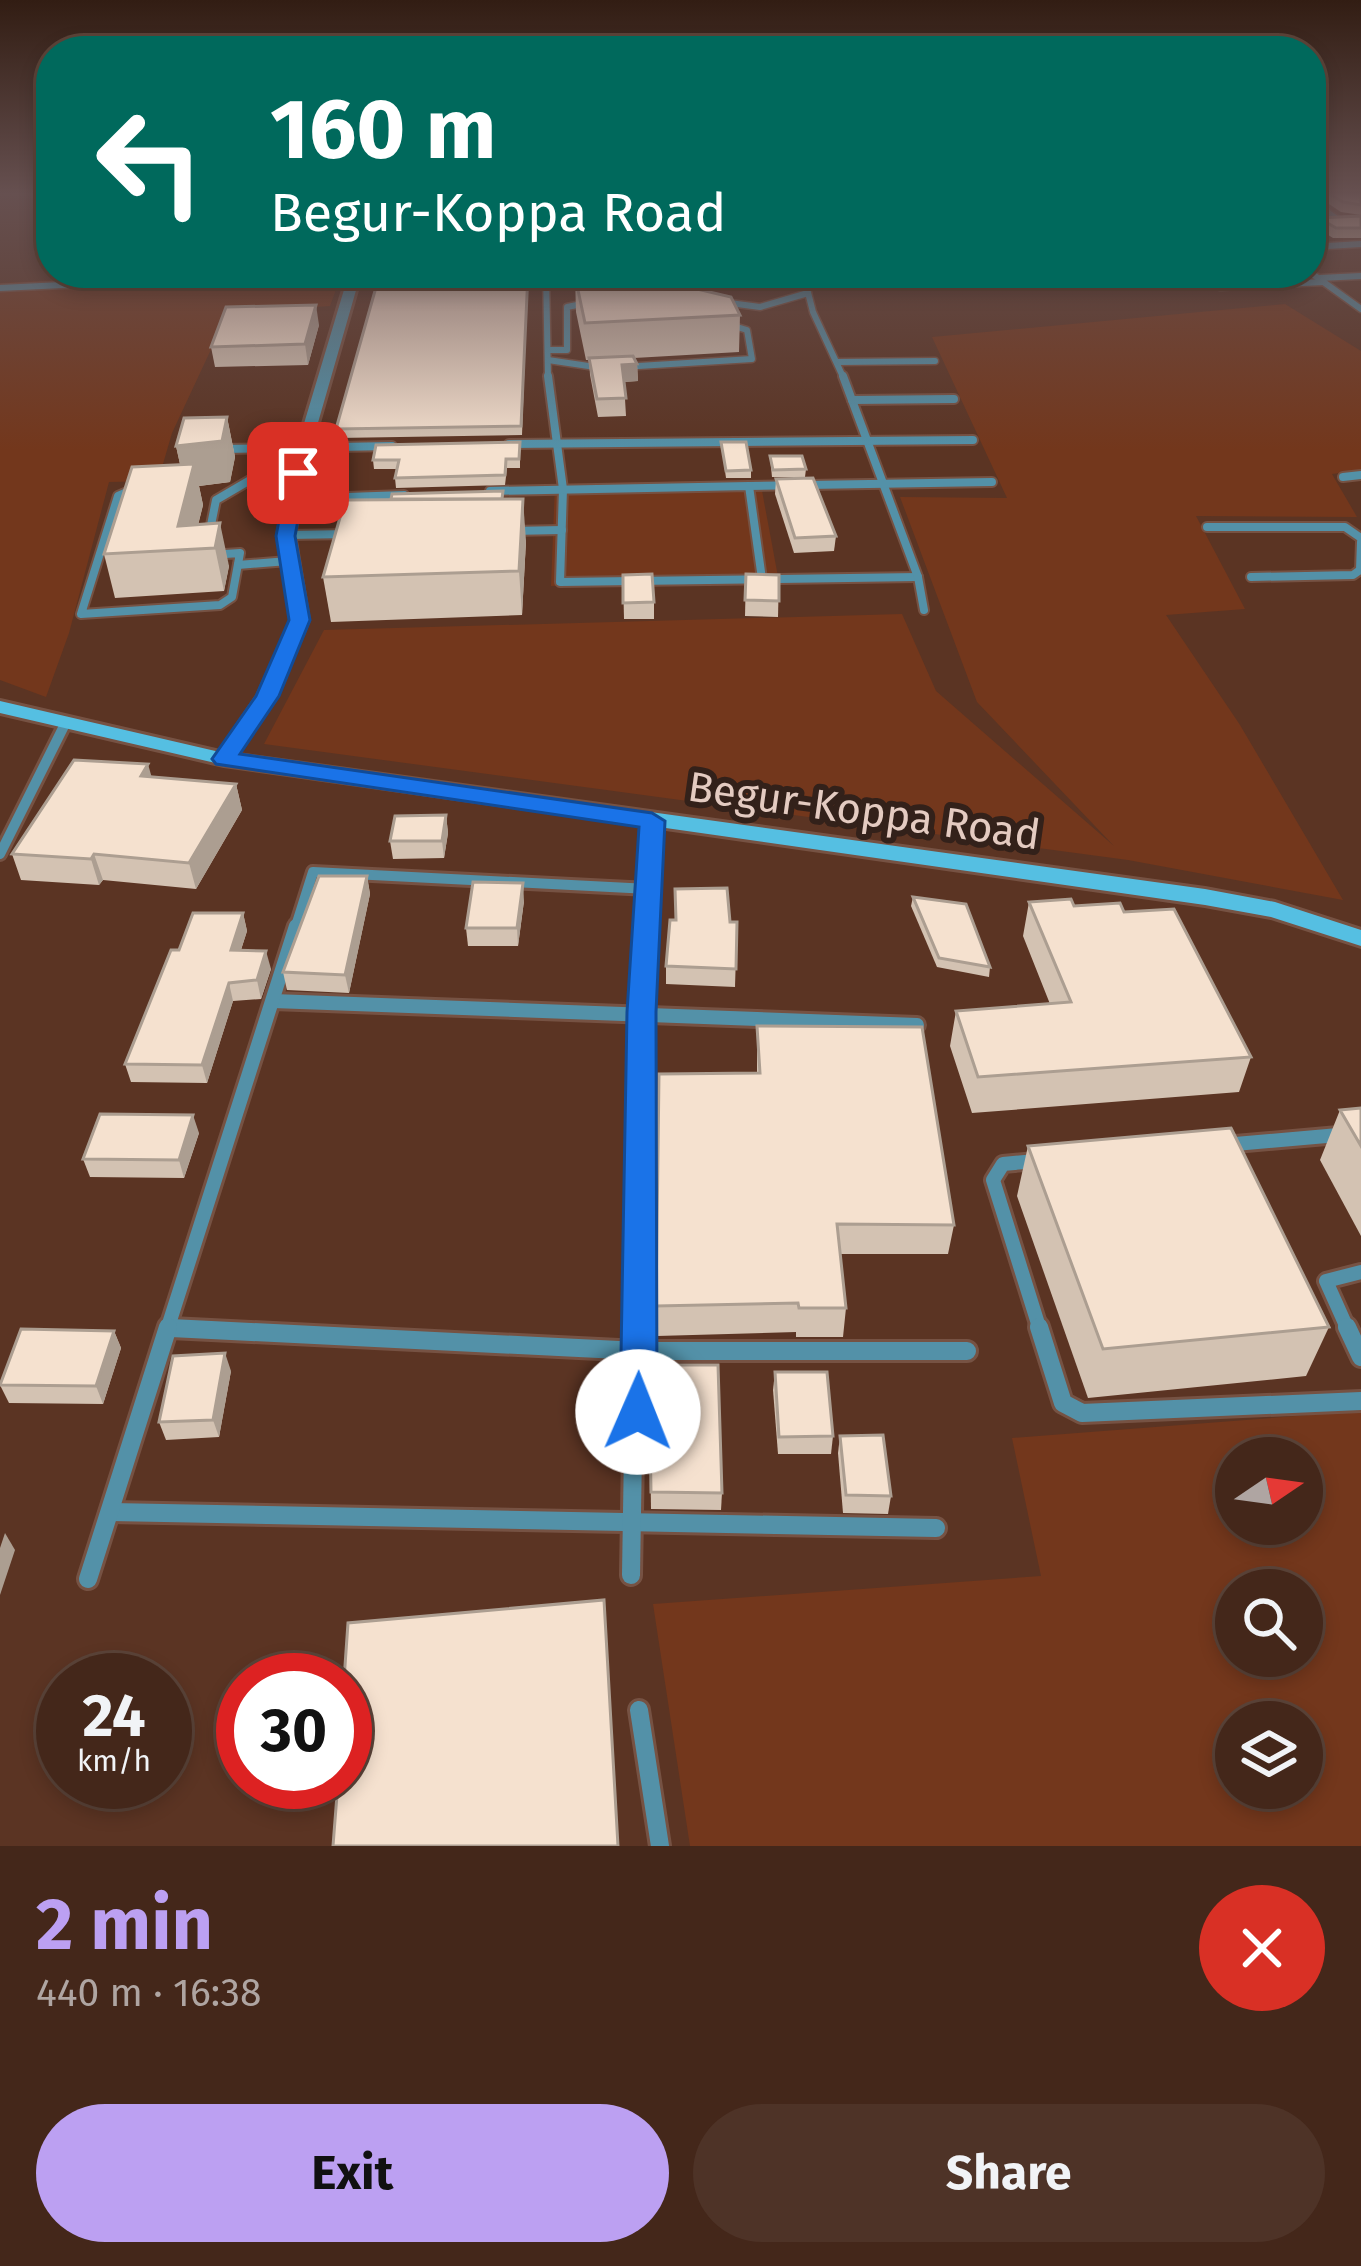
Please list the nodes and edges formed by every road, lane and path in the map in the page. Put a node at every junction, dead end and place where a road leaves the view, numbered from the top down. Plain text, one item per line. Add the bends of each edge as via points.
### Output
1 (1326, 284) edge
2 (36, 286) edge
3 (0, 288) edge
4 (351, 288) edge
5 (546, 288) edge
6 (807, 288) edge
7 (808, 293) junction
8 (718, 300) edge
9 (597, 302) edge
10 (1361, 310) edge
11 (718, 322) edge
12 (568, 354) junction
13 (548, 355) junction
14 (935, 361) dead end
15 (838, 362) junction
16 (953, 398) dead end
17 (852, 400) junction
18 (866, 440) junction
19 (973, 440) dead end
20 (560, 444) junction
21 (490, 445) edge
22 (397, 446) edge
23 (304, 447) junction
24 (267, 448) junction
25 (205, 449) edge
26 (1361, 475) edge
27 (1343, 477) dead end
28 (992, 482) dead end
29 (883, 483) junction
30 (749, 486) junction
31 (146, 488) edge
32 (563, 489) junction
33 (472, 492) edge
34 (427, 494) edge
35 (291, 499) junction
36 (1207, 527) dead end
37 (562, 530) junction
38 (493, 532) edge
39 (355, 534) edge
40 (286, 536) junction
41 (1361, 540) edge
42 (289, 561) junction
43 (238, 565) junction
44 (918, 578) junction
45 (1251, 578) dead end
46 (762, 579) junction
47 (924, 610) dead end
48 (0, 707) edge
49 (64, 726) junction
50 (224, 759) junction
51 (652, 821) junction
52 (0, 854) edge
53 (649, 889) junction
54 (1361, 938) edge
55 (273, 1001) junction
56 (641, 1012) junction
57 (917, 1025) edge
58 (1361, 1133) edge
59 (1194, 1147) edge
60 (1051, 1160) edge
61 (1361, 1272) edge
62 (171, 1328) junction
63 (639, 1351) junction
64 (967, 1351) dead end
65 (1361, 1357) edge
66 (1361, 1401) edge
67 (111, 1512) junction
68 (635, 1519) junction
69 (936, 1528) dead end
70 (631, 1575) dead end
71 (88, 1580) dead end
72 (639, 1709) dead end
73 (660, 1846) edge

1 - 10 street
2 - 3 street
4 - 23 street
5 - 13 street
6 - 7 street
7 - 8 street via 760,307
7 - 15 street
9 - 12 street via 567,307
11 - 12 street via 747,330 752,359 584,368 570,365
12 - 13 street
13 - 20 street via 549,414
14 - 15 street
15 - 17 street
16 - 17 street
17 - 18 street
18 - 19 street
18 - 20 street
18 - 29 street
20 - 21 street
20 - 32 street
22 - 23 street
23 - 24 street
23 - 35 street
24 - 25 street
24 - 43 street via 257,476 216,500 205,555 240,553
26 - 27 street
28 - 29 street
29 - 30 street
29 - 44 street
30 - 32 street
30 - 46 street
31 - 43 street via 118,496 81,614 220,605 232,597
32 - 33 street
32 - 37 street
34 - 35 street
35 - 40 street
36 - 41 street via 1345,527
37 - 38 street
37 - 46 street via 560,582
39 - 40 street
40 - 42 street
41 - 45 street via 1353,575
42 - 43 street
42 - 50 street via 300,604 296,632 267,696
44 - 46 street
44 - 47 street
48 - 49 main road, Begur-Koppa Road
49 - 50 main road, Begur-Koppa Road
49 - 52 street
50 - 51 main road, Begur-Koppa Road
51 - 53 street
51 - 54 main road, Begur-Koppa Road via 1205,897
53 - 55 street via 313,872
53 - 56 street
55 - 56 street
55 - 62 street
56 - 57 street
56 - 63 street
58 - 59 street
60 - 66 street via 1003,1163 993,1180 1064,1403 1082,1413
61 - 65 street via 1326,1281
62 - 63 street
62 - 67 street
63 - 64 street
63 - 68 street
67 - 68 street
67 - 71 street
68 - 69 street
68 - 70 street
72 - 73 street

